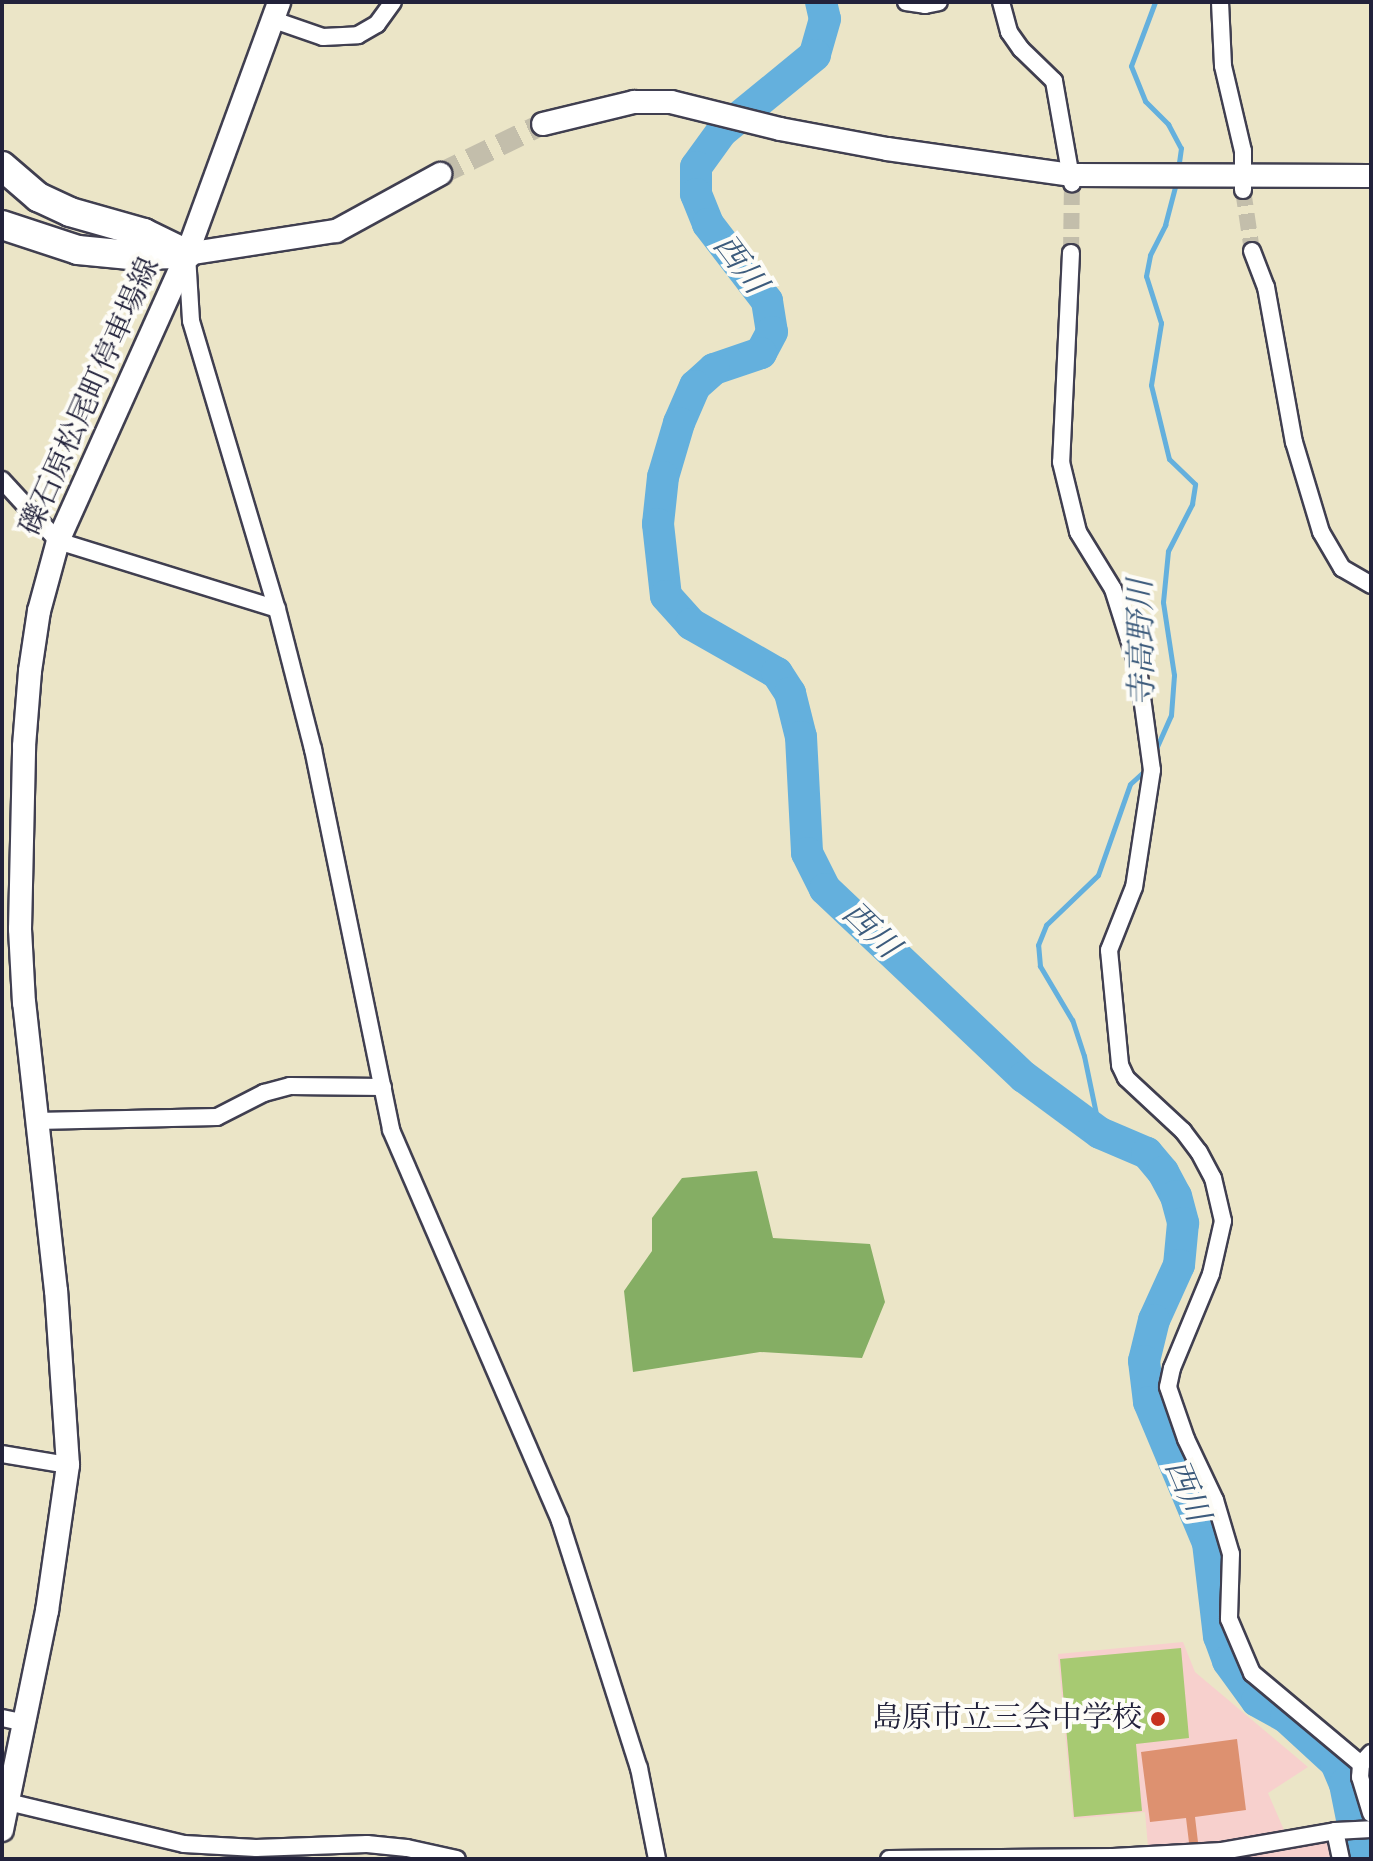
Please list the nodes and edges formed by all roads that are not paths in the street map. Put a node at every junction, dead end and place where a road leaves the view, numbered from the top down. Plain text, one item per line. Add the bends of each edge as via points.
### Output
1 (393, 2) edge
2 (906, 2) edge
3 (939, 2) edge
4 (1001, 2) edge
5 (1220, 2) edge
6 (275, 11) edge
7 (543, 124) tunnel mouth
8 (2, 166) edge
9 (440, 174) tunnel mouth
10 (1371, 176) edge
11 (1072, 179) junction
12 (1242, 182) junction
13 (2, 225) edge
14 (1252, 251) tunnel mouth
15 (1071, 253) tunnel mouth
16 (187, 254) junction
17 (2, 480) edge
18 (58, 541) junction
19 (1371, 585) edge
20 (277, 609) junction
21 (383, 1087) junction
22 (36, 1121) junction
23 (2, 1454) edge
24 (68, 1465) junction
25 (2, 1718) edge
26 (25, 1723) junction
27 (1366, 1758) edge
28 (8, 1802) junction
29 (1370, 1824) edge
30 (2, 1830) edge
31 (1340, 1830) junction
32 (457, 1859) edge
33 (657, 1859) edge
34 (889, 1859) edge
35 (1341, 1859) edge

1 - 6 street via 377,24 358,35 323,37
2 - 3 street
4 - 11 street via 1009,32 1054,81
5 - 12 street via 1223,66 1243,151
6 - 16 main road, 礫石原松尾町停車場線
7 - 11 main road via 634,102 671,102 780,129
8 - 16 highway via 38,197 144,233
9 - 16 main road via 336,231
10 - 12 main road
11 - 12 main road via 1203,173
13 - 16 highway via 78,250
14 - 19 street via 1266,287 1294,442 1321,532 1342,568
15 - 27 street via 1061,462 1078,532 1113,589 1138,668 1152,770 1137,875 1109,950 1120,1065 1126,1078 1199,1152 1213,1178 1223,1221 1211,1274 1168,1387 1215,1500 1231,1554 1229,1619 1252,1673
16 - 18 main road, 礫石原松尾町停車場線
16 - 20 street via 191,321
17 - 18 street
18 - 20 street
18 - 22 main road, 礫石原松尾町停車場線 via 39,611 24,746 20,929
20 - 21 street via 313,749
21 - 22 street via 290,1086 217,1117
21 - 33 street via 402,1163 560,1521 639,1768
22 - 24 main road, 礫石原松尾町停車場線 via 56,1291
23 - 24 street
24 - 26 main road, 礫石原松尾町停車場線
25 - 26 street
26 - 28 main road, 礫石原松尾町停車場線
27 - 29 street via 1360,1777
28 - 30 main road, 礫石原松尾町停車場線
28 - 32 street via 184,1844 367,1844
29 - 31 street
31 - 34 street via 1207,1852
31 - 35 street

